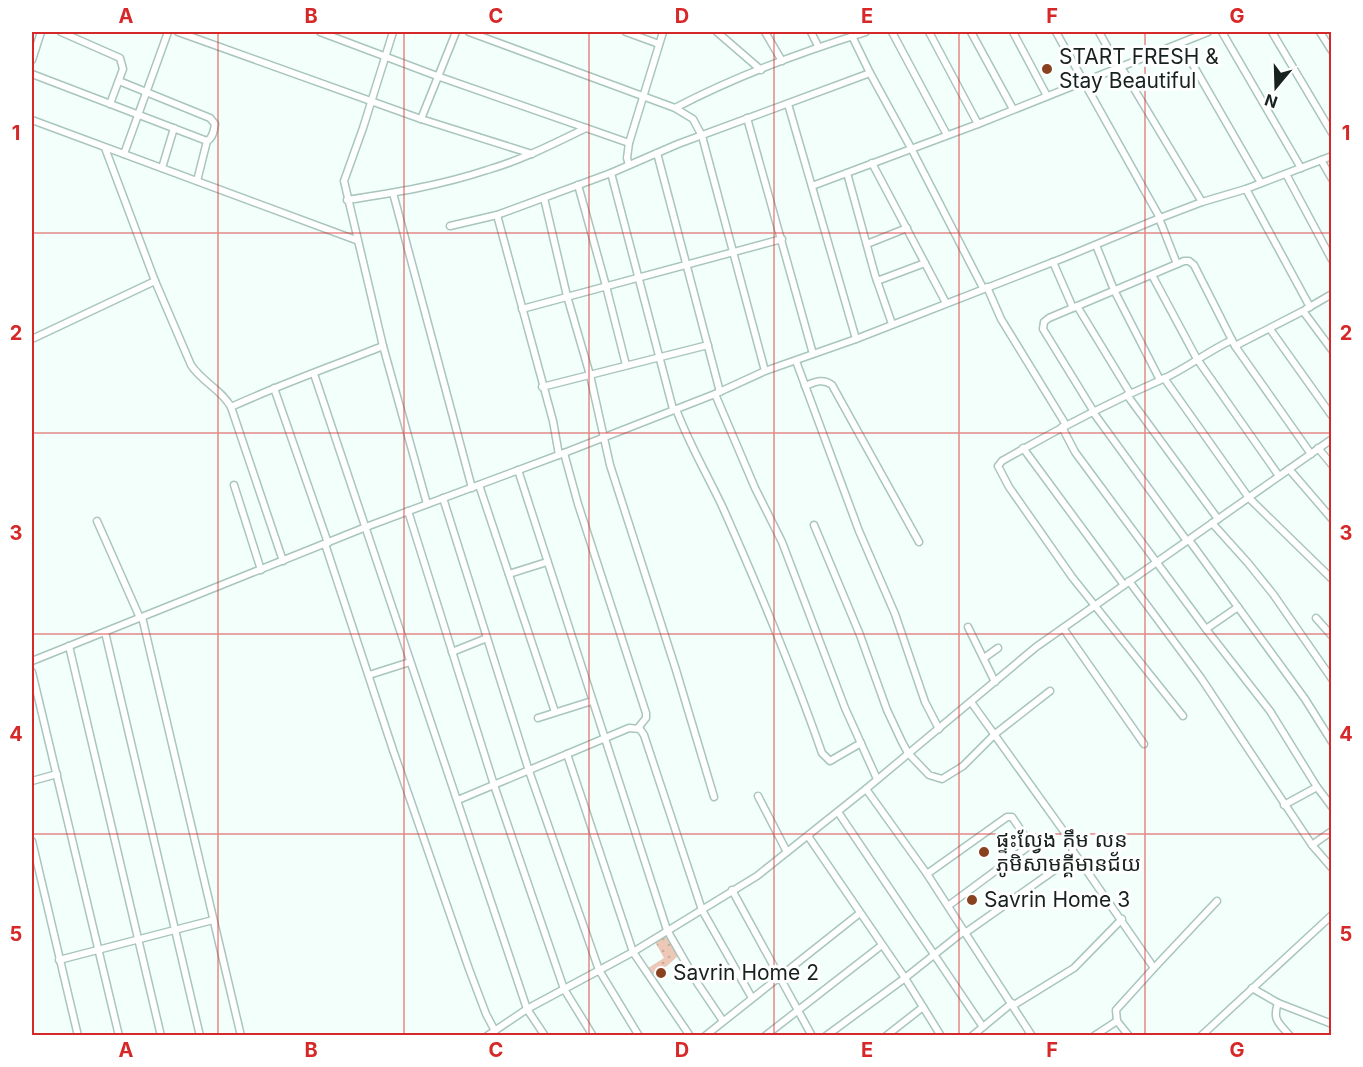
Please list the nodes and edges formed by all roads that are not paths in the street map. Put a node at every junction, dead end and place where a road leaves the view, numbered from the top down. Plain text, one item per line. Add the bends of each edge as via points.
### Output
1 (41, 32) edge
2 (61, 32) edge
3 (168, 32) edge
4 (178, 32) edge
5 (320, 32) edge
6 (393, 32) edge
7 (456, 32) edge
8 (468, 32) edge
9 (626, 32) edge
10 (663, 32) edge
11 (717, 32) edge
12 (765, 32) edge
13 (811, 32) edge
14 (866, 32) edge
15 (892, 32) edge
16 (929, 32) edge
17 (970, 32) edge
18 (1013, 32) edge
19 (1056, 32) edge
20 (1099, 32) edge
21 (1208, 32) edge
22 (1222, 32) edge
23 (1272, 32) edge
24 (1320, 32) edge
25 (852, 36) junction
26 (659, 44) junction
27 (1181, 44) junction
28 (818, 46) junction
29 (1332, 51) edge
30 (386, 56) junction
31 (32, 60) edge
32 (782, 61) junction
33 (1120, 68) junction
34 (760, 70) junction
35 (870, 73) junction
36 (32, 74) edge
37 (437, 76) junction
38 (119, 81) junction
39 (1083, 82) junction
40 (147, 94) junction
41 (643, 96) junction
42 (1047, 96) junction
43 (371, 102) junction
44 (110, 104) junction
45 (788, 104) junction
46 (675, 108) junction
47 (1014, 109) junction
48 (138, 115) junction
49 (747, 118) junction
50 (421, 119) junction
51 (32, 120) edge
52 (978, 124) junction
53 (174, 128) junction
54 (586, 128) junction
55 (1332, 133) edge
56 (947, 135) junction
57 (702, 136) junction
58 (207, 141) junction
59 (629, 143) junction
60 (105, 148) junction
61 (911, 148) junction
62 (657, 153) junction
63 (123, 154) junction
64 (532, 154) junction
65 (1332, 156) edge
66 (1321, 160) junction
67 (872, 163) junction
68 (629, 165) junction
69 (162, 168) junction
70 (1301, 168) junction
71 (847, 172) junction
72 (611, 173) junction
73 (1286, 174) junction
74 (1332, 179) edge
75 (197, 181) junction
76 (1261, 183) junction
77 (578, 185) junction
78 (812, 186) junction
79 (1246, 189) junction
80 (393, 193) junction
81 (544, 198) junction
82 (347, 200) junction
83 (1202, 202) junction
84 (497, 215) junction
85 (1159, 218) junction
86 (450, 226) dead end
87 (907, 228) junction
88 (782, 239) junction
89 (356, 240) junction
90 (867, 244) junction
91 (1096, 245) junction
92 (733, 251) junction
93 (1332, 260) edge
94 (925, 262) junction
95 (1053, 262) junction
96 (687, 264) junction
97 (1177, 264) junction
98 (1152, 274) junction
99 (639, 278) junction
100 (156, 281) junction
101 (877, 281) junction
102 (606, 286) junction
103 (985, 288) junction
104 (1114, 290) junction
105 (1332, 294) edge
106 (567, 296) junction
107 (946, 303) junction
108 (1310, 306) junction
109 (1075, 307) junction
110 (522, 309) junction
111 (1303, 312) junction
112 (892, 324) junction
113 (1270, 329) junction
114 (32, 339) edge
115 (856, 339) junction
116 (1233, 343) junction
117 (708, 345) junction
118 (383, 346) junction
119 (1332, 350) edge
120 (813, 354) junction
121 (660, 356) junction
122 (1197, 359) junction
123 (796, 361) junction
124 (626, 365) junction
125 (765, 371) junction
126 (314, 374) junction
127 (590, 375) junction
128 (1162, 379) junction
129 (805, 386) junction
130 (542, 387) junction
131 (274, 388) junction
132 (717, 393) junction
133 (1128, 394) junction
134 (231, 407) junction
135 (675, 409) junction
136 (1093, 412) junction
137 (1332, 416) edge
138 (1064, 426) junction
139 (603, 437) junction
140 (1332, 439) edge
141 (1023, 448) junction
142 (1318, 448) junction
143 (562, 454) junction
144 (1311, 454) junction
145 (1332, 465) edge
146 (1289, 469) junction
147 (518, 470) junction
148 (1279, 477) junction
149 (234, 485) dead end
150 (479, 485) junction
151 (472, 488) junction
152 (443, 498) junction
153 (1249, 498) junction
154 (427, 504) junction
155 (408, 511) junction
156 (1332, 519) edge
157 (97, 521) dead end
158 (1215, 521) junction
159 (814, 525) dead end
160 (366, 527) junction
161 (1188, 540) junction
162 (919, 542) dead end
163 (326, 544) junction
164 (283, 561) junction
165 (548, 562) junction
166 (1156, 562) junction
167 (261, 570) junction
168 (509, 574) junction
169 (1332, 579) edge
170 (1127, 583) junction
171 (1094, 606) junction
172 (1238, 607) junction
173 (141, 618) junction
174 (1316, 618) dead end
175 (968, 627) dead end
176 (1063, 627) junction
177 (1206, 629) junction
178 (105, 632) junction
179 (1332, 636) edge
180 (487, 638) junction
181 (69, 646) junction
182 (998, 648) dead end
183 (452, 652) junction
184 (984, 658) junction
185 (32, 661) edge
186 (410, 662) junction
187 (32, 672) edge
188 (369, 675) junction
189 (1332, 679) edge
190 (995, 682) junction
191 (1050, 691) dead end
192 (592, 701) junction
193 (971, 702) junction
194 (555, 712) junction
195 (1183, 716) dead end
196 (538, 717) dead end
197 (638, 728) junction
198 (939, 729) junction
199 (995, 734) junction
200 (604, 738) junction
201 (1332, 742) edge
202 (861, 743) junction
203 (1144, 744) dead end
204 (908, 753) junction
205 (567, 754) junction
206 (529, 771) junction
207 (57, 774) junction
208 (878, 780) junction
209 (32, 781) edge
210 (494, 785) junction
211 (1317, 787) junction
212 (866, 789) junction
213 (758, 796) dead end
214 (714, 797) dead end
215 (458, 800) junction
216 (1284, 805) junction
217 (1332, 807) edge
218 (838, 812) junction
219 (1332, 831) edge
220 (808, 836) junction
221 (32, 841) edge
222 (1312, 845) junction
223 (1073, 850) junction
224 (787, 852) junction
225 (1332, 868) edge
226 (927, 874) junction
227 (732, 890) junction
228 (1217, 901) dead end
229 (948, 906) junction
230 (702, 910) junction
231 (860, 913) junction
232 (1332, 915) edge
233 (213, 920) junction
234 (1122, 920) junction
235 (1325, 921) junction
236 (1332, 926) edge
237 (176, 930) junction
238 (667, 930) junction
239 (965, 932) junction
240 (139, 939) junction
241 (882, 945) junction
242 (99, 950) junction
243 (633, 952) junction
244 (934, 955) junction
245 (59, 960) junction
246 (1154, 968) junction
247 (599, 970) junction
248 (778, 976) junction
249 (905, 978) junction
250 (1252, 988) junction
251 (564, 989) junction
252 (752, 998) junction
253 (1278, 1003) junction
254 (1013, 1004) junction
255 (923, 1007) junction
256 (528, 1009) junction
257 (797, 1009) junction
258 (723, 1021) junction
259 (1117, 1021) junction
260 (1332, 1024) edge
261 (983, 1027) junction
262 (496, 1029) junction
263 (78, 1035) edge
264 (119, 1035) edge
265 (161, 1035) edge
266 (200, 1035) edge
267 (242, 1035) edge
268 (487, 1035) edge
269 (503, 1035) edge
270 (545, 1035) edge
271 (593, 1035) edge
272 (639, 1035) edge
273 (690, 1035) edge
274 (705, 1035) edge
275 (765, 1035) edge
276 (812, 1035) edge
277 (826, 1035) edge
278 (886, 1035) edge
279 (941, 1035) edge
280 (972, 1035) edge
281 (1032, 1035) edge
282 (1094, 1035) edge
283 (1129, 1035) edge
284 (1201, 1035) edge
285 (1289, 1035) edge

1 - 31 street
2 - 38 street via 120,58 123,69
3 - 40 street
4 - 43 street
5 - 30 street
6 - 30 street
7 - 37 street
8 - 41 street
9 - 26 street
10 - 26 street
11 - 34 street
12 - 32 street
13 - 28 street
14 - 25 street
15 - 56 street
16 - 52 street
17 - 47 street
18 - 42 street
19 - 39 street
20 - 33 street
21 - 27 street
22 - 70 street
23 - 55 street
24 - 29 street
25 - 28 street
25 - 35 street
26 - 41 street
27 - 33 street
27 - 76 street
28 - 32 street
30 - 37 street
30 - 43 street
32 - 34 street
33 - 39 street
33 - 83 street
34 - 46 street
35 - 45 street
35 - 61 street
36 - 44 street
37 - 50 street
37 - 54 street
38 - 40 street
38 - 44 street
39 - 42 street
39 - 85 street
40 - 48 street
40 - 58 street via 210,118 215,124
41 - 46 street
41 - 59 street
42 - 47 street
43 - 50 street
43 - 82 street via 344,181
44 - 48 street
45 - 49 street
45 - 78 street
46 - 57 street via 693,119
47 - 52 street
48 - 53 street
48 - 63 street
49 - 57 street
49 - 88 street
50 - 64 street
51 - 60 street
52 - 56 street
53 - 58 street
53 - 69 street
54 - 59 street
54 - 64 street
56 - 61 street
57 - 62 street
57 - 92 street
58 - 75 street
59 - 68 street
60 - 63 street
60 - 100 street
61 - 67 street
61 - 103 street
62 - 68 street
62 - 96 street
63 - 69 street
64 - 80 street via 487,171
65 - 66 street
66 - 70 street
66 - 74 street
67 - 71 street
67 - 87 street
68 - 72 street
69 - 75 street
70 - 73 street
71 - 78 street
71 - 90 street
72 - 77 street
72 - 99 street
73 - 76 street
73 - 93 street
75 - 89 street
76 - 79 street
77 - 81 street
77 - 102 street
78 - 115 street
79 - 83 street
79 - 108 street
80 - 82 street
80 - 151 street
81 - 84 street
81 - 106 street
82 - 89 street
83 - 85 street
84 - 86 street
84 - 110 street
85 - 91 street
85 - 97 street
87 - 90 street
87 - 94 street
88 - 92 street
88 - 120 street
89 - 118 street
90 - 101 street
91 - 95 street
91 - 104 street
92 - 96 street
92 - 125 street
94 - 101 street
94 - 107 street
95 - 103 street
95 - 109 street
96 - 99 street
96 - 117 street
97 - 98 street
97 - 116 street via 1186,261 1194,265
98 - 104 street
98 - 122 street
99 - 102 street
99 - 121 street
100 - 114 street
100 - 134 street via 191,365
101 - 112 street
102 - 106 street
102 - 124 street
103 - 107 street
103 - 138 street
104 - 109 street
104 - 128 street
105 - 108 street
106 - 110 street
106 - 127 street
107 - 112 street
108 - 111 street
109 - 133 street
109 - 136 street via 1046,320 1043,329
110 - 130 street
111 - 113 street
111 - 119 street
112 - 115 street
113 - 116 street
113 - 137 street
115 - 120 street
116 - 122 street
116 - 144 street
117 - 121 street
117 - 132 street
118 - 126 street
118 - 154 street
120 - 123 street
121 - 124 street
121 - 135 street
122 - 128 street
122 - 148 street
123 - 125 street
123 - 129 street
124 - 127 street
125 - 132 street
126 - 131 street
126 - 160 street
127 - 130 street
127 - 139 street
128 - 133 street
128 - 153 street
129 - 162 street via 819,381 832,385
129 - 198 street via 859,531 895,614 925,702
130 - 143 street
131 - 134 street
131 - 163 street
132 - 135 street
132 - 202 street via 755,488 782,542
133 - 136 street
133 - 158 street
134 - 164 street
135 - 139 street
135 - 202 street via 766,606 822,753 830,761
136 - 138 street
136 - 161 street
138 - 141 street
138 - 166 street via 1075,452
139 - 143 street
139 - 214 street
140 - 142 street
141 - 170 street
141 - 171 street via 998,466
142 - 144 street
142 - 145 street
143 - 147 street
143 - 197 street via 646,713
144 - 146 street
146 - 148 street
146 - 156 street
147 - 150 street
147 - 165 street
148 - 153 street
149 - 167 street
150 - 151 street
150 - 168 street
151 - 152 street
152 - 154 street
152 - 180 street
153 - 158 street
153 - 169 street
154 - 155 street
155 - 160 street
155 - 183 street
157 - 173 street
158 - 161 street
158 - 189 street via 1273,594
159 - 204 street via 887,710
160 - 163 street
160 - 186 street
161 - 166 street
161 - 172 street
163 - 164 street
163 - 188 street
164 - 167 street
165 - 168 street
165 - 192 street
166 - 170 street
166 - 177 street
167 - 173 street
168 - 194 street
170 - 171 street
170 - 216 street via 1201,678
171 - 176 street
171 - 195 street
172 - 177 street
172 - 201 street
173 - 178 street
173 - 233 street
174 - 179 street
175 - 184 street
176 - 190 street
176 - 203 street
177 - 211 street via 1270,711
178 - 181 street
178 - 237 street
180 - 183 street
180 - 206 street
181 - 185 street
181 - 240 street
182 - 184 street
183 - 210 street
184 - 190 street
186 - 188 street
186 - 215 street
187 - 207 street
188 - 262 street via 469,969
190 - 193 street
191 - 199 street
192 - 194 street
192 - 200 street
193 - 198 street
193 - 199 street
194 - 196 street
197 - 200 street
197 - 230 street via 644,735
198 - 204 street
199 - 204 street via 963,766 942,779 929,776
199 - 223 street via 1070,840
200 - 205 street
200 - 238 street
202 - 208 street
204 - 208 street
205 - 206 street
205 - 243 street
206 - 210 street
206 - 247 street
207 - 209 street
207 - 242 street
208 - 212 street
210 - 215 street
210 - 251 street
211 - 216 street
211 - 217 street
212 - 218 street
212 - 226 street
213 - 224 street
215 - 256 street
216 - 222 street
218 - 220 street
218 - 244 street
219 - 222 street
220 - 224 street
220 - 231 street
221 - 245 street
222 - 225 street
223 - 234 street
223 - 239 street via 1066,862
224 - 227 street
226 - 229 street
226 - 229 street via 1007,817 1012,818 1029,842 1029,846
227 - 230 street
227 - 248 street
228 - 246 street
229 - 239 street
230 - 238 street
230 - 252 street
231 - 241 street
231 - 248 street
232 - 235 street
233 - 237 street
233 - 267 street
234 - 246 street
234 - 254 street via 1074,968
235 - 236 street
235 - 250 street
237 - 240 street
237 - 266 street
238 - 243 street
238 - 258 street
239 - 244 street
239 - 254 street
240 - 242 street
240 - 265 street
241 - 249 street
241 - 257 street
242 - 245 street
242 - 264 street
243 - 247 street
243 - 273 street
244 - 249 street
244 - 261 street
245 - 263 street
246 - 259 street via 1116,1010
247 - 251 street
247 - 272 street
248 - 252 street
248 - 257 street
249 - 255 street
249 - 277 street
250 - 253 street
250 - 284 street
251 - 256 street
251 - 271 street
252 - 258 street
253 - 260 street
253 - 285 street via 1276,1018
254 - 261 street
254 - 281 street
255 - 278 street
255 - 279 street
256 - 262 street
256 - 270 street
257 - 275 street
257 - 276 street
258 - 274 street
259 - 282 street
259 - 283 street
261 - 280 street
262 - 268 street
262 - 269 street

